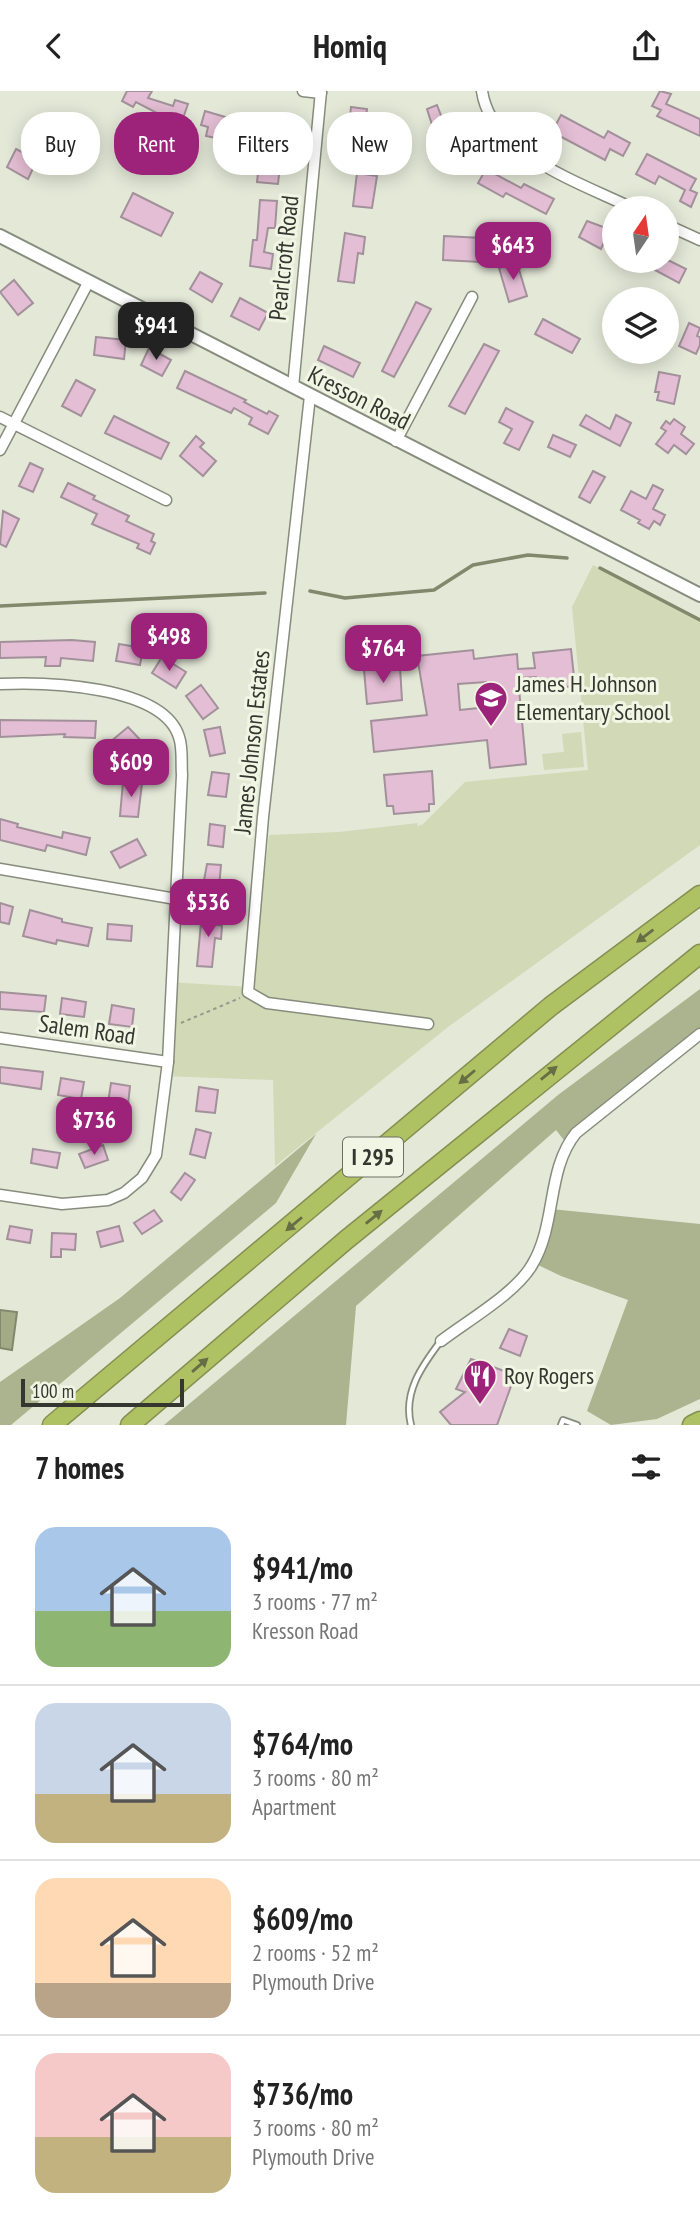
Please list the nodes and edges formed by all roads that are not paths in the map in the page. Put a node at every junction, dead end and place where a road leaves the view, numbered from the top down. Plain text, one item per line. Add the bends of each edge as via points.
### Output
1 (303, 91) edge
2 (482, 91) edge
3 (321, 92) edge
4 (609, 196) edge
5 (679, 230) edge
6 (0, 236) edge
7 (700, 240) edge
8 (89, 281) junction
9 (471, 297) dead end
10 (293, 387) junction
11 (310, 396) junction
12 (0, 417) edge
13 (14, 424) junction
14 (396, 441) junction
15 (0, 450) edge
16 (166, 500) dead end
17 (700, 595) edge
18 (0, 684) edge
19 (0, 870) edge
20 (700, 895) edge
21 (176, 899) junction
22 (700, 954) edge
23 (428, 1024) dead end
24 (700, 1034) edge
25 (0, 1038) edge
26 (169, 1062) junction
27 (0, 1195) edge
28 (441, 1341) joint
29 (700, 1421) edge
30 (562, 1423) edge
31 (52, 1425) edge
32 (130, 1425) edge
33 (411, 1425) edge
34 (577, 1425) edge
35 (692, 1425) edge

1 - 3 street
2 - 4 street via 491,121 514,147
3 - 10 street, Pearlcroft Road
5 - 7 street
6 - 8 street, Kresson Road
8 - 10 street, Kresson Road
8 - 13 street
9 - 14 street
10 - 11 street, Kresson Road
11 - 14 street, Kresson Road
11 - 23 street, James Johnson Estates via 248,992 267,1003
12 - 13 street
13 - 15 street
13 - 16 street
14 - 17 street, Kresson Road
18 - 21 street via 65,686 122,695 165,715 179,737 182,775
19 - 21 street
20 -> 31 highway, I 295 via 551,1006
21 - 26 street
32 -> 22 highway, I 295 via 365,1224
24 - 28 street via 576,1133 564,1148 534,1263 514,1285
25 - 26 street, Salem Road
26 - 27 street via 156,1155 142,1178 124,1193 92,1203 62,1204
28 - 33 lane via 422,1366 406,1405
29 - 35 highway
30 - 34 lane

